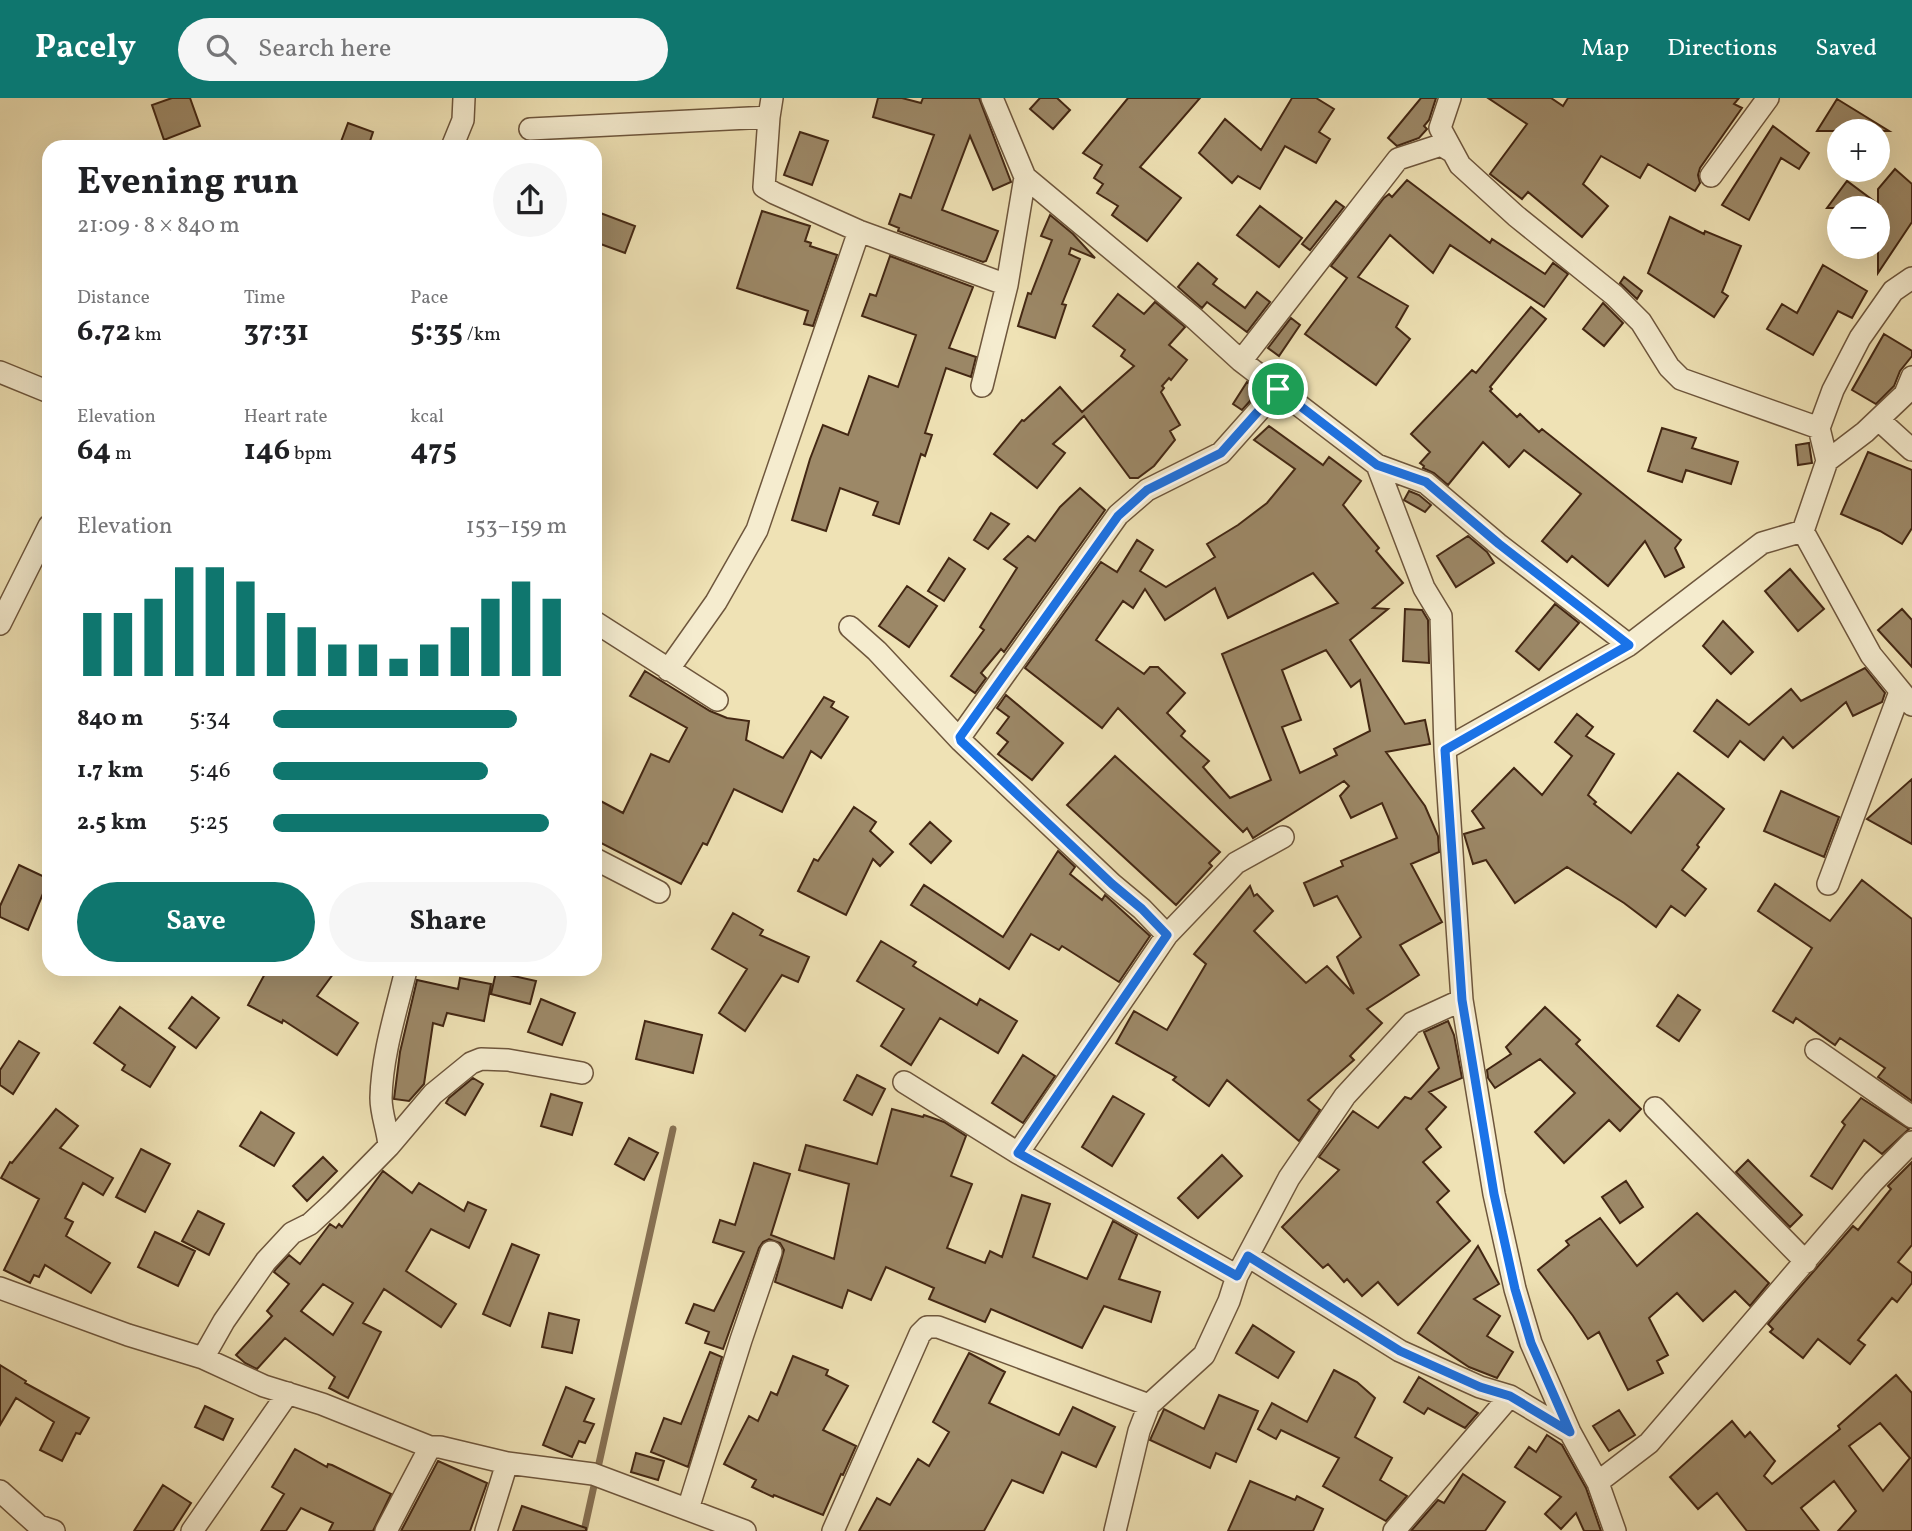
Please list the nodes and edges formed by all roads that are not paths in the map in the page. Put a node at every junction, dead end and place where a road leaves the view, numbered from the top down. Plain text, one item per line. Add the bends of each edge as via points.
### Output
1 (464, 98) edge
2 (992, 98) edge
3 (1450, 98) edge
4 (1768, 98) edge
5 (770, 108) edge
6 (530, 129) dead end
7 (455, 140) edge
8 (1451, 151) junction
9 (1711, 176) dead end
10 (1025, 177) junction
11 (859, 231) junction
12 (1912, 278) edge
13 (1007, 285) junction
14 (1241, 361) junction
15 (0, 372) edge
16 (1912, 377) edge
17 (982, 386) dead end
18 (42, 389) edge
19 (1278, 389) junction
20 (1879, 420) junction
21 (1819, 428) junction
22 (1912, 450) edge
23 (1827, 461) junction
24 (1377, 465) junction
25 (1803, 531) junction
26 (42, 540) edge
27 (0, 624) edge
28 (602, 627) edge
29 (850, 627) dead end
30 (1629, 645) junction
31 (668, 670) junction
32 (1906, 698) edge
33 (717, 700) dead end
34 (960, 737) junction
35 (1445, 750) junction
36 (1283, 837) dead end
37 (602, 863) edge
38 (1828, 884) dead end
39 (659, 892) dead end
40 (1167, 935) junction
41 (404, 976) edge
42 (1462, 1000) junction
43 (1816, 1050) dead end
44 (582, 1073) dead end
45 (904, 1082) dead end
46 (1655, 1108) dead end
47 (1912, 1117) edge
48 (1912, 1142) edge
49 (389, 1146) junction
50 (1018, 1153) junction
51 (771, 1252) dead end
52 (1248, 1256) junction
53 (1805, 1262) junction
54 (1237, 1276) junction
55 (0, 1288) edge
56 (203, 1358) junction
57 (288, 1393) junction
58 (1510, 1396) junction
59 (1149, 1405) junction
60 (1570, 1432) junction
61 (430, 1447) junction
62 (508, 1462) junction
63 (1598, 1482) junction
64 (0, 1492) edge
65 (688, 1508) junction
66 (54, 1531) edge
67 (192, 1531) edge
68 (386, 1531) edge
69 (486, 1531) edge
70 (745, 1531) edge
71 (833, 1531) edge
72 (1115, 1531) edge
73 (1394, 1531) edge
74 (1615, 1531) edge

1 - 7 street via 463,120
2 - 10 street
3 - 8 street via 1440,128
4 - 9 street
5 - 6 street
5 - 11 street via 764,187
8 - 14 street via 1433,146 1398,159
8 - 21 street via 1507,208 1642,322 1681,379
10 - 13 street
10 - 14 street
11 - 13 street
11 - 31 street via 757,530 716,602
12 - 21 street via 1894,291 1860,338
13 - 17 street
14 - 19 street
15 - 18 street
16 - 20 street via 1905,394
19 - 24 street
19 - 34 street via 1221,453 1147,490 1118,516
20 - 22 street
20 - 23 street
21 - 23 street
23 - 25 street
24 - 30 street via 1426,482
24 - 35 street via 1424,588 1441,616
25 - 30 street via 1762,543
25 - 32 street via 1871,655
26 - 27 street
28 - 31 street
29 - 34 street
30 - 35 street
31 - 33 street
32 - 38 street
34 - 40 street
35 - 42 street
36 - 40 street via 1236,863
37 - 39 street
40 - 50 street
41 - 49 street via 385,1050 381,1096
42 - 52 street via 1412,1023 1345,1096 1289,1178
42 - 60 street via 1494,1194 1515,1289 1531,1343
43 - 47 street
44 - 49 street via 481,1059 433,1094
45 - 50 street
46 - 53 street
48 - 53 street
49 - 56 street via 266,1261
50 - 54 street
51 - 65 street
52 - 54 street
52 - 58 street via 1400,1351
53 - 63 street via 1648,1443
54 - 59 street via 1204,1354
55 - 56 street
56 - 57 street
57 - 61 street
57 - 67 street
58 - 60 street
58 - 73 street
59 - 71 street via 938,1327 927,1327
59 - 72 street
60 - 63 street
61 - 62 street
61 - 68 street
62 - 65 street via 593,1474
62 - 69 street
63 - 74 street
64 - 66 street via 39,1526
65 - 70 street

